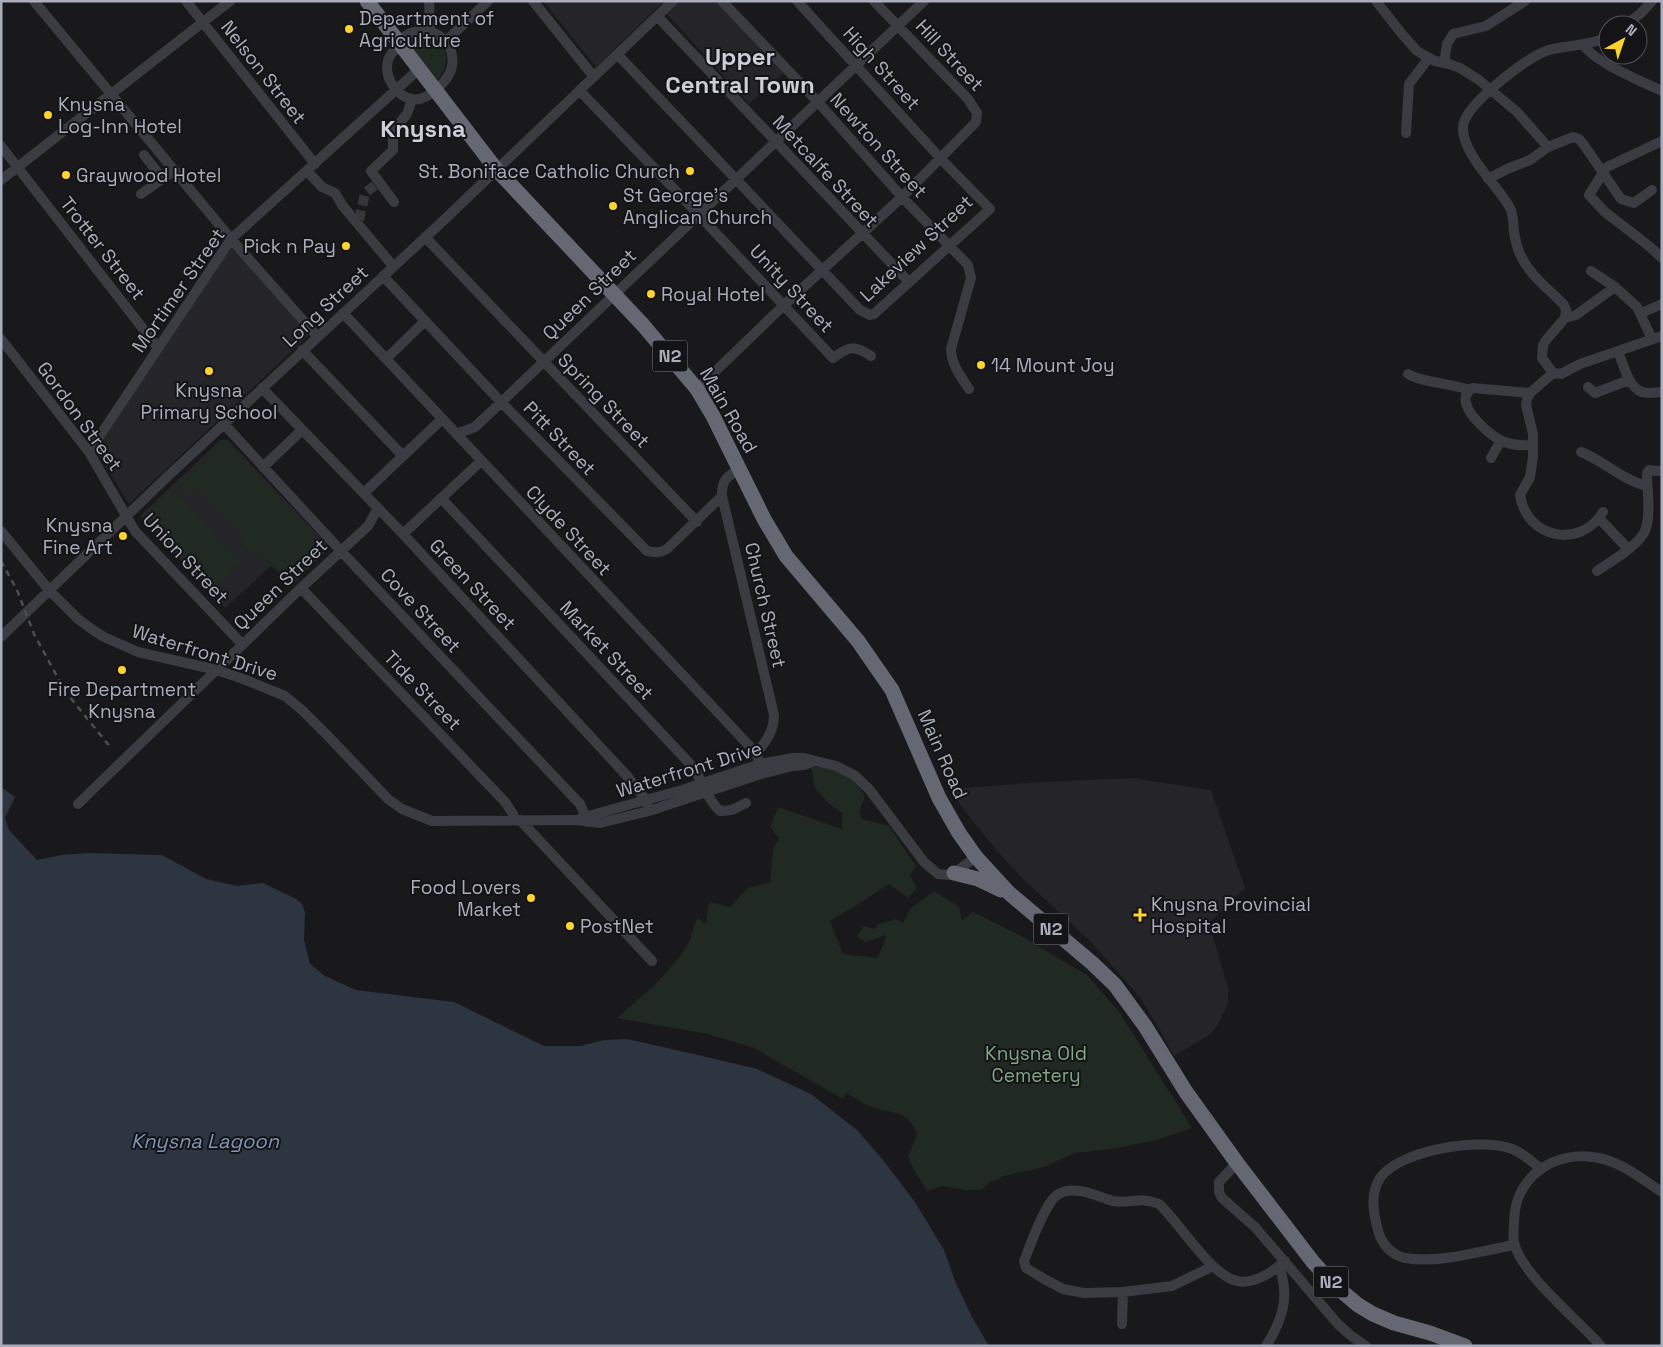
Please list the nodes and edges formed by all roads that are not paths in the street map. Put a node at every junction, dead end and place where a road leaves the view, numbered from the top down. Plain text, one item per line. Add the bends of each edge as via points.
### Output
1 (34, 1) edge
2 (186, 1) edge
3 (230, 1) edge
4 (367, 1) edge
5 (429, 1) edge
6 (488, 1) edge
7 (532, 1) edge
8 (673, 1) edge
9 (722, 1) edge
10 (797, 1) edge
11 (874, 1) edge
12 (924, 1) edge
13 (1376, 1) edge
14 (1525, 1) edge
15 (1652, 1) edge
16 (1639, 15) edge
17 (658, 17) junction
18 (203, 22) junction
19 (898, 26) junction
20 (430, 31) junction
21 (446, 41) junction
22 (1598, 41) edge
23 (399, 43) junction
24 (1583, 44) junction
25 (618, 55) junction
26 (1428, 59) junction
27 (1444, 63) junction
28 (856, 66) junction
29 (419, 69) junction
30 (594, 77) junction
31 (396, 89) junction
32 (435, 89) junction
33 (1490, 90) junction
34 (580, 91) junction
35 (1662, 91) edge
36 (111, 94) junction
37 (412, 99) junction
38 (818, 102) junction
39 (1406, 133) dead end
40 (1662, 142) edge
41 (776, 143) junction
42 (1, 146) edge
43 (1548, 147) junction
44 (144, 155) dead end
45 (941, 159) junction
46 (18, 167) junction
47 (311, 168) junction
48 (496, 169) junction
49 (175, 170) junction
50 (1603, 172) junction
51 (162, 178) junction
52 (736, 179) junction
53 (1488, 179) junction
54 (1, 180) edge
55 (1652, 190) dead end
56 (141, 194) dead end
57 (902, 197) junction
58 (394, 202) dead end
59 (698, 214) junction
60 (862, 234) junction
61 (425, 237) junction
62 (231, 239) junction
63 (949, 246) junction
64 (1662, 258) edge
65 (393, 266) junction
66 (1591, 271) dead end
67 (822, 272) junction
68 (383, 276) junction
69 (909, 282) junction
70 (1615, 286) junction
71 (614, 294) junction
72 (1662, 304) edge
73 (783, 306) junction
74 (343, 313) junction
75 (1641, 313) junction
76 (1565, 318) junction
77 (425, 321) junction
78 (317, 336) junction
79 (1657, 338) edge
80 (1, 340) edge
81 (158, 348) junction
82 (302, 350) junction
83 (1618, 351) junction
84 (871, 356) dead end
85 (386, 359) junction
86 (543, 362) junction
87 (1553, 373) junction
88 (1408, 374) dead end
89 (1629, 380) junction
90 (1588, 386) dead end
91 (262, 388) junction
92 (697, 389) junction
93 (969, 389) dead end
94 (1470, 390) junction
95 (1530, 392) junction
96 (1662, 392) edge
97 (502, 402) junction
98 (442, 419) junction
99 (224, 424) junction
100 (475, 427) junction
101 (302, 430) junction
102 (456, 434) junction
103 (1501, 440) junction
104 (1533, 445) junction
105 (468, 446) junction
106 (89, 452) junction
107 (1581, 452) dead end
108 (403, 456) junction
109 (1491, 458) dead end
110 (481, 461) junction
111 (262, 467) junction
112 (740, 469) junction
113 (1662, 471) edge
114 (1647, 486) junction
115 (364, 493) junction
116 (722, 496) junction
117 (441, 498) junction
118 (378, 508) junction
119 (126, 516) junction
120 (389, 520) junction
121 (697, 522) junction
122 (368, 526) junction
123 (1, 531) edge
124 (403, 534) junction
125 (1628, 549) junction
126 (340, 550) junction
127 (1597, 571) dead end
128 (301, 588) junction
129 (49, 590) junction
130 (1, 637) edge
131 (242, 644) junction
132 (216, 670) junction
133 (756, 753) junction
134 (760, 769) junction
135 (705, 787) junction
136 (746, 803) dead end
137 (78, 804) dead end
138 (648, 805) junction
139 (587, 819) junction
140 (517, 820) junction
141 (542, 821) junction
142 (537, 837) junction
143 (976, 857) junction
144 (954, 873) junction
145 (1009, 893) junction
146 (652, 961) dead end
147 (1237, 1163) junction
148 (1540, 1168) junction
149 (1662, 1192) edge
150 (1514, 1245) junction
151 (1282, 1263) junction
152 (1213, 1266) junction
153 (1123, 1292) junction
154 (1122, 1324) dead end
155 (1266, 1346) edge
156 (1366, 1346) edge
157 (1465, 1346) edge
158 (1601, 1346) edge

1 - 36 street
2 - 18 street, Nelson Street
3 - 18 street
4 - 23 highway, Main Road / N2
5 - 20 street
6 - 21 street
7 - 30 street
8 - 17 street, Long Street
9 - 38 street, Newton Street
10 - 28 street, High Street
11 - 19 street, Hill Street
12 - 19 street, Queen Street
13 - 26 street via 1411,45
14 - 27 street via 1486,26 1453,34
15 - 16 street
17 - 25 street, Long Street
17 - 41 street, Metcalfe Street
18 - 36 street
18 - 47 street, Nelson Street
19 - 28 street, Queen Street
19 - 45 street, Hill Street via 968,99 977,113 972,128
20 - 21 street
20 - 23 street via 412,32
21 - 32 street via 453,56 452,64 446,79
22 - 24 street
23 - 29 highway, Main Road / N2
23 - 31 street via 386,66 388,78
24 - 33 street via 1536,54
24 - 35 street via 1603,61
25 - 30 street, Long Street
25 - 52 street
26 - 27 street
26 - 39 street via 1409,84
27 - 33 street via 1460,68
28 - 38 street, Queen Street
28 - 45 street, High Street
29 - 31 street, Mortimer Street
29 - 32 highway, Main Road / N2
30 - 34 street, Long Street
31 - 37 street
31 - 47 street, Mortimer Street
32 - 37 street via 418,100
32 - 48 highway, Main Road / N2
33 - 43 street via 1517,112
33 - 53 street via 1473,108 1463,126 1465,138
34 - 48 street, Long Street
34 - 59 street, Unity Street
36 - 46 street
36 - 49 street
37 - 58 street via 407,114 393,131 392,150 371,171
38 - 41 street, Queen Street
38 - 57 street, Newton Street
40 - 50 street via 1609,166
41 - 52 street, Queen Street
41 - 60 street, Metcalfe Street
42 - 46 street, Trotter Street
43 - 50 street via 1568,138 1579,139
43 - 53 street via 1530,160
44 - 51 street
45 - 57 street
45 - 63 street, Lakeview Street via 990,209
46 - 54 street
46 - 81 street, Trotter Street
47 - 62 street, Mortimer Street
47 - 65 street, Nelson Street via 322,187 335,193
48 - 61 street, Long Street
48 - 71 highway, Main Road / N2
49 - 51 street
49 - 62 street
50 - 55 street via 1621,199 1628,202 1634,203
50 - 64 street via 1589,193 1590,198
51 - 56 street
52 - 59 street, Queen Street
52 - 67 street
53 - 76 street via 1510,207 1516,240 1526,264 1564,305
57 - 60 street
57 - 63 street, Newton Street
59 - 71 street, Queen Street
59 - 73 street, Unity Street
60 - 67 street
60 - 69 street, Metcalfe Street
61 - 65 street, Long Street
61 - 86 street, Spring Street
62 - 78 street
62 - 81 street, Mortimer Street
63 - 69 street, Lakeview Street
63 - 93 street, Newton Street via 968,265 971,278 951,349 956,369
65 - 68 street, Long Street
66 - 70 street
67 - 69 street, Lakeview Street via 864,313 870,315
67 - 73 street
68 - 74 street, Long Street
68 - 77 street, Pitt Street
70 - 75 street
70 - 76 street via 1576,315
71 - 86 street, Queen Street
71 - 92 highway, Main Road / N2
72 - 75 street
73 - 84 street, Unity Street via 833,358 854,348
73 - 92 street
74 - 78 street, Long Street
74 - 85 street, Clyde Street
75 - 79 street
76 - 87 street via 1547,339 1542,351 1542,358
77 - 85 street
77 - 97 street, Pitt Street
78 - 82 street, Long Street
79 - 83 street
80 - 106 street, Gordon Street
81 - 106 street, Mortimer Street
82 - 91 street, Long Street
82 - 108 street
83 - 87 street via 1561,374
83 - 89 street
85 - 98 street, Clyde Street
86 - 97 street, Queen Street
86 - 121 street, Spring Street
87 - 95 street
88 - 94 street
89 - 90 street via 1595,393
89 - 96 street via 1643,393
91 - 99 street, Long Street
91 - 101 street, Green Street
92 - 112 highway, Main Road / N2
94 - 95 street
94 - 103 street via 1466,401 1470,411 1483,427
95 - 104 street via 1526,405
97 - 100 street, Queen Street
97 - 121 street, Pitt Street via 647,551 653,553 667,549
98 - 102 street, Clyde Street
98 - 108 street
99 - 111 street, Cove Street
99 - 119 street, Long Street
100 - 102 street, Queen Street
100 - 105 street, Queen Street
101 - 111 street
101 - 115 street, Green Street
102 - 105 street, Clyde Street
103 - 104 street via 1519,446
103 - 109 street
104 - 125 street via 1530,477 1520,495 1531,519 1548,533 1572,535 1590,528 1601,515
105 - 110 street, Clyde Street
106 - 119 street, Gordon Street
107 - 114 street via 1635,484
108 - 115 street
110 - 117 street
110 - 133 street, Clyde Street
111 - 126 street, Cove Street
112 - 116 street via 726,478
112 - 143 highway, Main Road / N2 via 786,556 858,641 892,690 939,798
113 - 114 street via 1648,472
114 - 125 street via 1647,527
115 - 118 street, Green Street
116 - 121 street, Pitt Street
116 - 133 street, Church Street via 774,715 774,724
117 - 124 street
117 - 135 street, Market Street via 691,765
118 - 120 street, Green Street
118 - 122 street, Queen Street
119 - 129 street, Long Street
119 - 131 street, Union Street via 135,531
120 - 122 street, Queen Street
120 - 124 street, Green Street
122 - 126 street, Queen Street
123 - 129 street, Waterfront Drive
124 - 138 street, Green Street via 628,778
125 - 127 street
126 - 128 street, Queen Street
126 - 139 street, Cove Street via 580,804
128 - 131 street, Queen Street
128 - 140 street, Tide Street via 505,802
129 - 130 street, Long Street
129 - 132 street, Waterfront Drive via 78,619 104,637 138,652
131 - 132 street, Queen Street
132 - 137 street, Queen Street
132 - 140 street, Waterfront Drive via 285,696 303,710 388,799 402,809 432,822
133 - 134 street, Clyde Street
134 - 135 street, Waterfront Drive
134 - 144 street, Waterfront Drive via 793,758 804,758 836,766 854,775 869,789 932,870 938,874
135 - 136 street, Market Street via 712,804 720,810 732,810
135 - 138 street, Waterfront Drive
138 - 139 street, Waterfront Drive
139 - 141 street, Waterfront Drive
140 - 141 street, Waterfront Drive
140 - 142 street, Tide Street
141 - 142 street
142 - 146 street, Tide Street
143 - 144 street
143 - 145 highway, N2
144 - 145 highway via 978,879
145 - 147 highway, N2 via 1116,985
147 - 151 street via 1222,1178 1219,1192 1255,1227
147 - 157 highway, N2 via 1313,1262 1347,1297 1394,1323
148 - 149 street via 1566,1158 1601,1158 1617,1163
148 - 150 street via 1518,1196
148 - 150 street via 1511,1148 1461,1145 1426,1152 1402,1162 1385,1172 1376,1186 1373,1206 1378,1233 1396,1255 1422,1259 1458,1256
150 - 158 street via 1539,1281
151 - 152 street via 1251,1282 1235,1281
151 - 155 street via 1285,1303
151 - 156 street via 1337,1323
152 - 153 street via 1172,1286
152 - 153 street via 1159,1204 1146,1199 1121,1202 1081,1191 1055,1196 1030,1246 1024,1261 1026,1268 1073,1292
153 - 154 street

